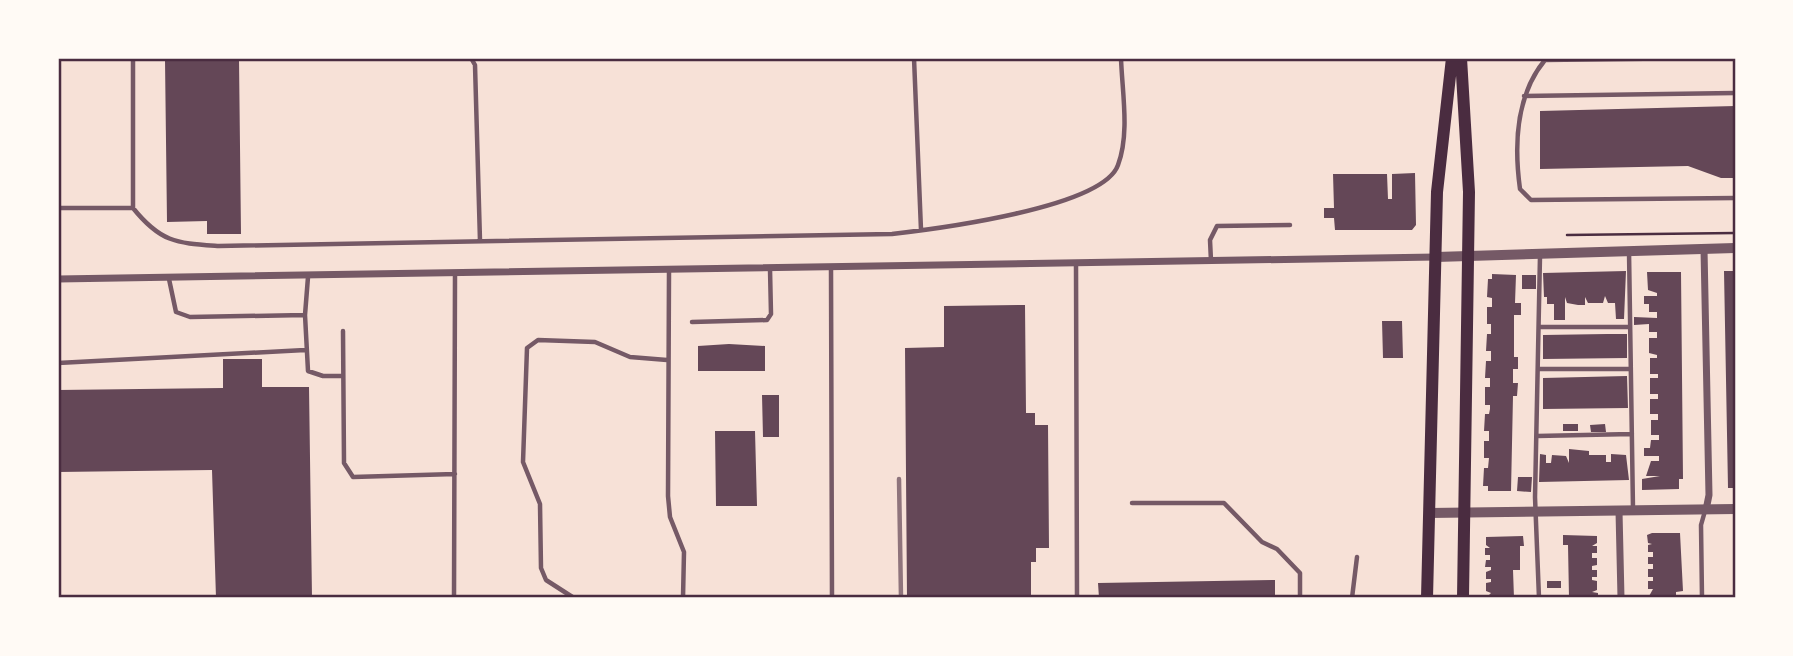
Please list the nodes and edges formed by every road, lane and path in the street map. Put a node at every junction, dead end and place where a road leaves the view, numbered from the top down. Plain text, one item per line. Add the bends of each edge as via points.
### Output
1 (132, 58) edge
2 (471, 58) edge
3 (914, 58) edge
4 (1121, 58) edge
5 (1452, 58) edge
6 (1461, 58) edge
7 (1704, 58) edge
8 (1735, 93) edge
9 (1524, 96) junction
10 (1735, 198) edge
11 (58, 208) edge
12 (133, 208) junction
13 (1290, 225) dead end
14 (921, 230) junction
15 (1735, 233) edge
16 (1567, 235) dead end
17 (480, 241) junction
18 (1735, 248) edge
19 (1704, 249) junction
20 (1629, 250) junction
21 (1540, 253) junction
22 (1469, 254) junction
23 (1436, 257) junction
24 (1210, 261) junction
25 (1076, 265) junction
26 (831, 269) junction
27 (770, 270) junction
28 (669, 271) junction
29 (455, 274) junction
30 (308, 276) junction
31 (58, 279) edge
32 (169, 279) junction
33 (305, 316) junction
34 (692, 322) dead end
35 (1539, 327) junction
36 (1629, 327) junction
37 (343, 331) dead end
38 (306, 350) junction
39 (667, 360) junction
40 (58, 363) edge
41 (1538, 369) junction
42 (1630, 369) junction
43 (342, 376) junction
44 (1632, 434) junction
45 (1537, 436) junction
46 (455, 474) junction
47 (1132, 503) dead end
48 (1735, 509) edge
49 (1706, 510) junction
50 (1619, 511) junction
51 (1633, 511) junction
52 (1429, 513) junction
53 (1537, 513) junction
54 (1464, 514) junction
55 (1357, 557) dead end
56 (454, 598) edge
57 (574, 598) edge
58 (683, 598) edge
59 (832, 598) edge
60 (1077, 598) edge
61 (1300, 598) edge
62 (1352, 598) edge
63 (1427, 598) edge
64 (1463, 598) edge
65 (1539, 598) edge
66 (1621, 598) edge
67 (1702, 598) edge

1 - 12 lane
2 - 17 lane via 475,65
3 - 14 lane
4 - 14 lane via 1124,128 1118,167 1093,190 986,222
5 - 23 main road via 1437,192
6 - 22 main road
7 - 9 lane via 1545,61
8 - 9 lane
9 - 10 lane via 1519,110 1518,177 1520,189 1531,200
11 - 12 lane
12 - 17 lane via 151,231 180,243
13 - 24 lane via 1217,226 1210,240
14 - 17 lane
15 - 16 path
18 - 19 street
19 - 20 street
19 - 49 street
20 - 21 street
20 - 36 lane
21 - 22 street
21 - 35 lane
22 - 23 street
22 - 54 main road
23 - 24 street
23 - 52 main road
24 - 25 street
25 - 26 street
25 - 60 lane
26 - 27 street
26 - 59 lane
27 - 28 street
27 - 34 lane via 771,314 767,320
28 - 29 street
28 - 39 lane
29 - 30 street
29 - 46 lane
30 - 32 street
30 - 33 lane
31 - 32 street
32 - 33 lane via 176,312 190,317
33 - 38 lane
35 - 36 lane
35 - 41 lane
36 - 42 lane
37 - 43 lane
38 - 40 lane
38 - 43 lane via 306,366 312,374
39 - 57 lane via 630,357 595,342 538,340 527,348 523,462 540,504 541,568 546,580
39 - 58 lane via 668,496 670,517 684,552
41 - 42 lane
41 - 45 lane
42 - 44 lane
43 - 46 lane via 344,463 349,474 382,478
44 - 45 lane
44 - 51 lane
45 - 53 lane
46 - 56 lane
47 - 61 lane via 1224,503 1300,573
48 - 49 street
49 - 51 street
49 - 67 lane via 1701,526
50 - 51 street
50 - 53 street
50 - 66 street
52 - 54 street
52 - 63 main road
53 - 54 street
53 - 65 lane
54 - 64 main road
55 - 62 lane

